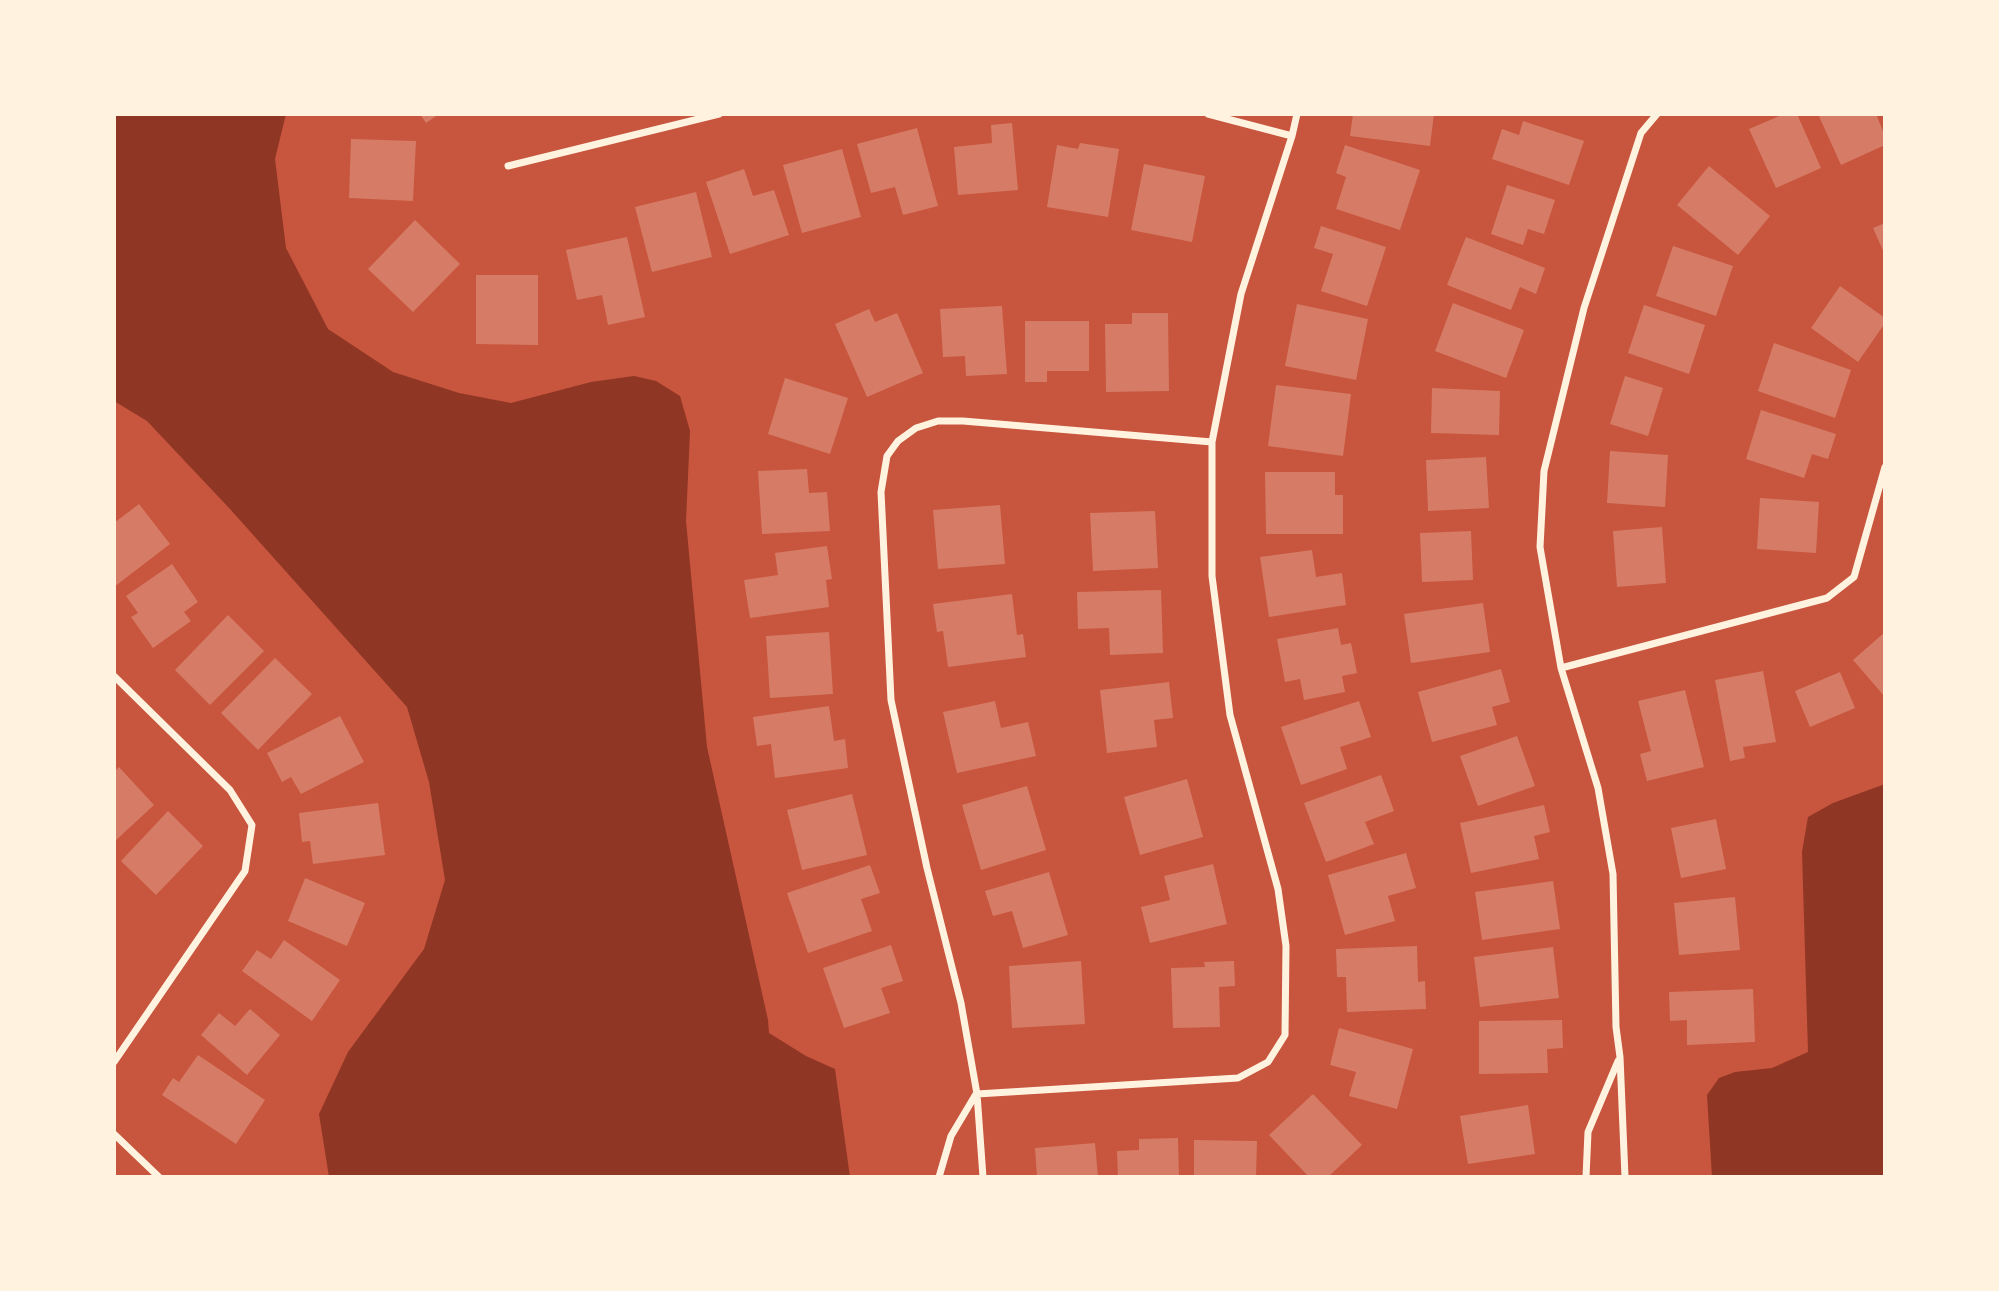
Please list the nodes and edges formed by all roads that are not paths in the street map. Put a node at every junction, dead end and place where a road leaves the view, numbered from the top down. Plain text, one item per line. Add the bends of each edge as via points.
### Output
1 (719, 114) edge
2 (1208, 114) edge
3 (1297, 114) edge
4 (1657, 114) edge
5 (1292, 136) junction
6 (508, 166) dead end
7 (1212, 442) junction
8 (1885, 467) edge
9 (1561, 668) junction
10 (114, 676) edge
11 (1620, 1057) junction
12 (114, 1062) edge
13 (976, 1094) junction
14 (114, 1134) edge
15 (159, 1177) edge
16 (939, 1177) edge
17 (982, 1177) edge
18 (1586, 1177) edge
19 (1625, 1177) edge

1 - 6 street
2 - 5 street
3 - 5 street
4 - 9 street via 1641,133 1584,308 1544,471 1540,547
5 - 7 street via 1241,294
7 - 13 street via 1212,576 1230,715 1278,889 1286,946 1285,1035 1268,1062 1238,1078
7 - 13 street via 938,421 916,428 887,456 881,492 891,700 961,1003
8 - 9 street via 1854,577 1827,598
9 - 11 street via 1598,788 1613,874
10 - 12 street via 230,790 252,825 245,871
11 - 18 street via 1588,1132
11 - 19 street
13 - 16 street via 951,1136
13 - 17 street
14 - 15 street

